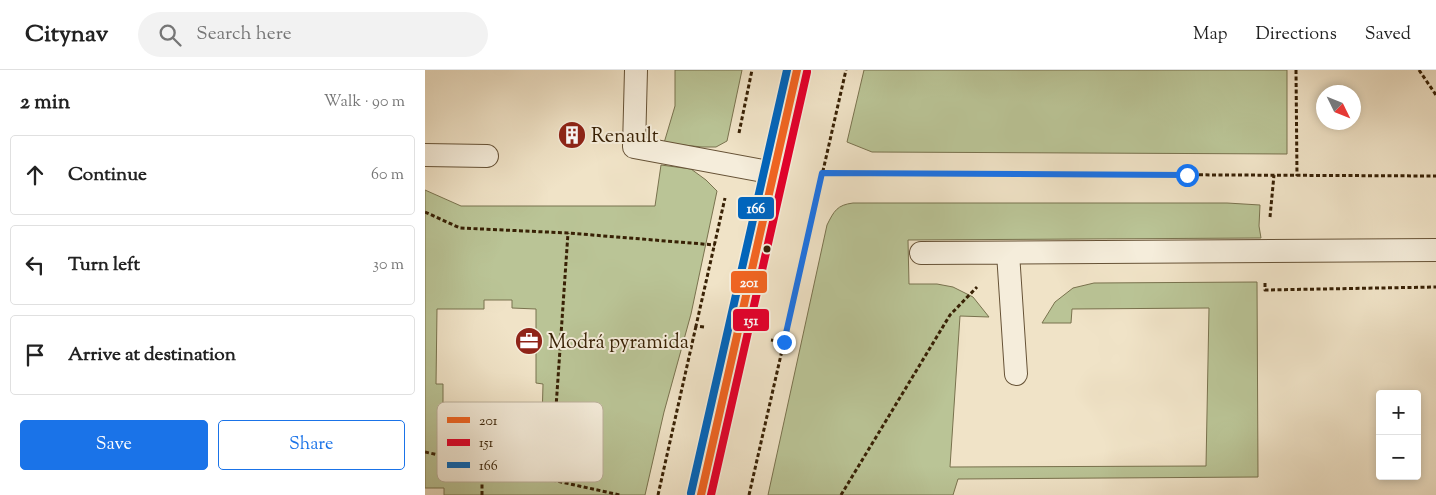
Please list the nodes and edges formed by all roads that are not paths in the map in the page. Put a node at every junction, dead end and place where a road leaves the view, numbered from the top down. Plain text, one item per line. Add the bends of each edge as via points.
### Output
1 (636, 70) edge
2 (797, 70) edge
3 (425, 155) edge
4 (487, 156) dead end
5 (774, 173) junction
6 (1436, 250) edge
7 (921, 253) dead end
8 (1008, 253) junction
9 (1015, 374) dead end
10 (701, 495) edge

1 - 5 lane via 634,147
2 - 5 street
3 - 4 lane
5 - 10 street
6 - 8 lane
7 - 8 lane
8 - 9 lane

